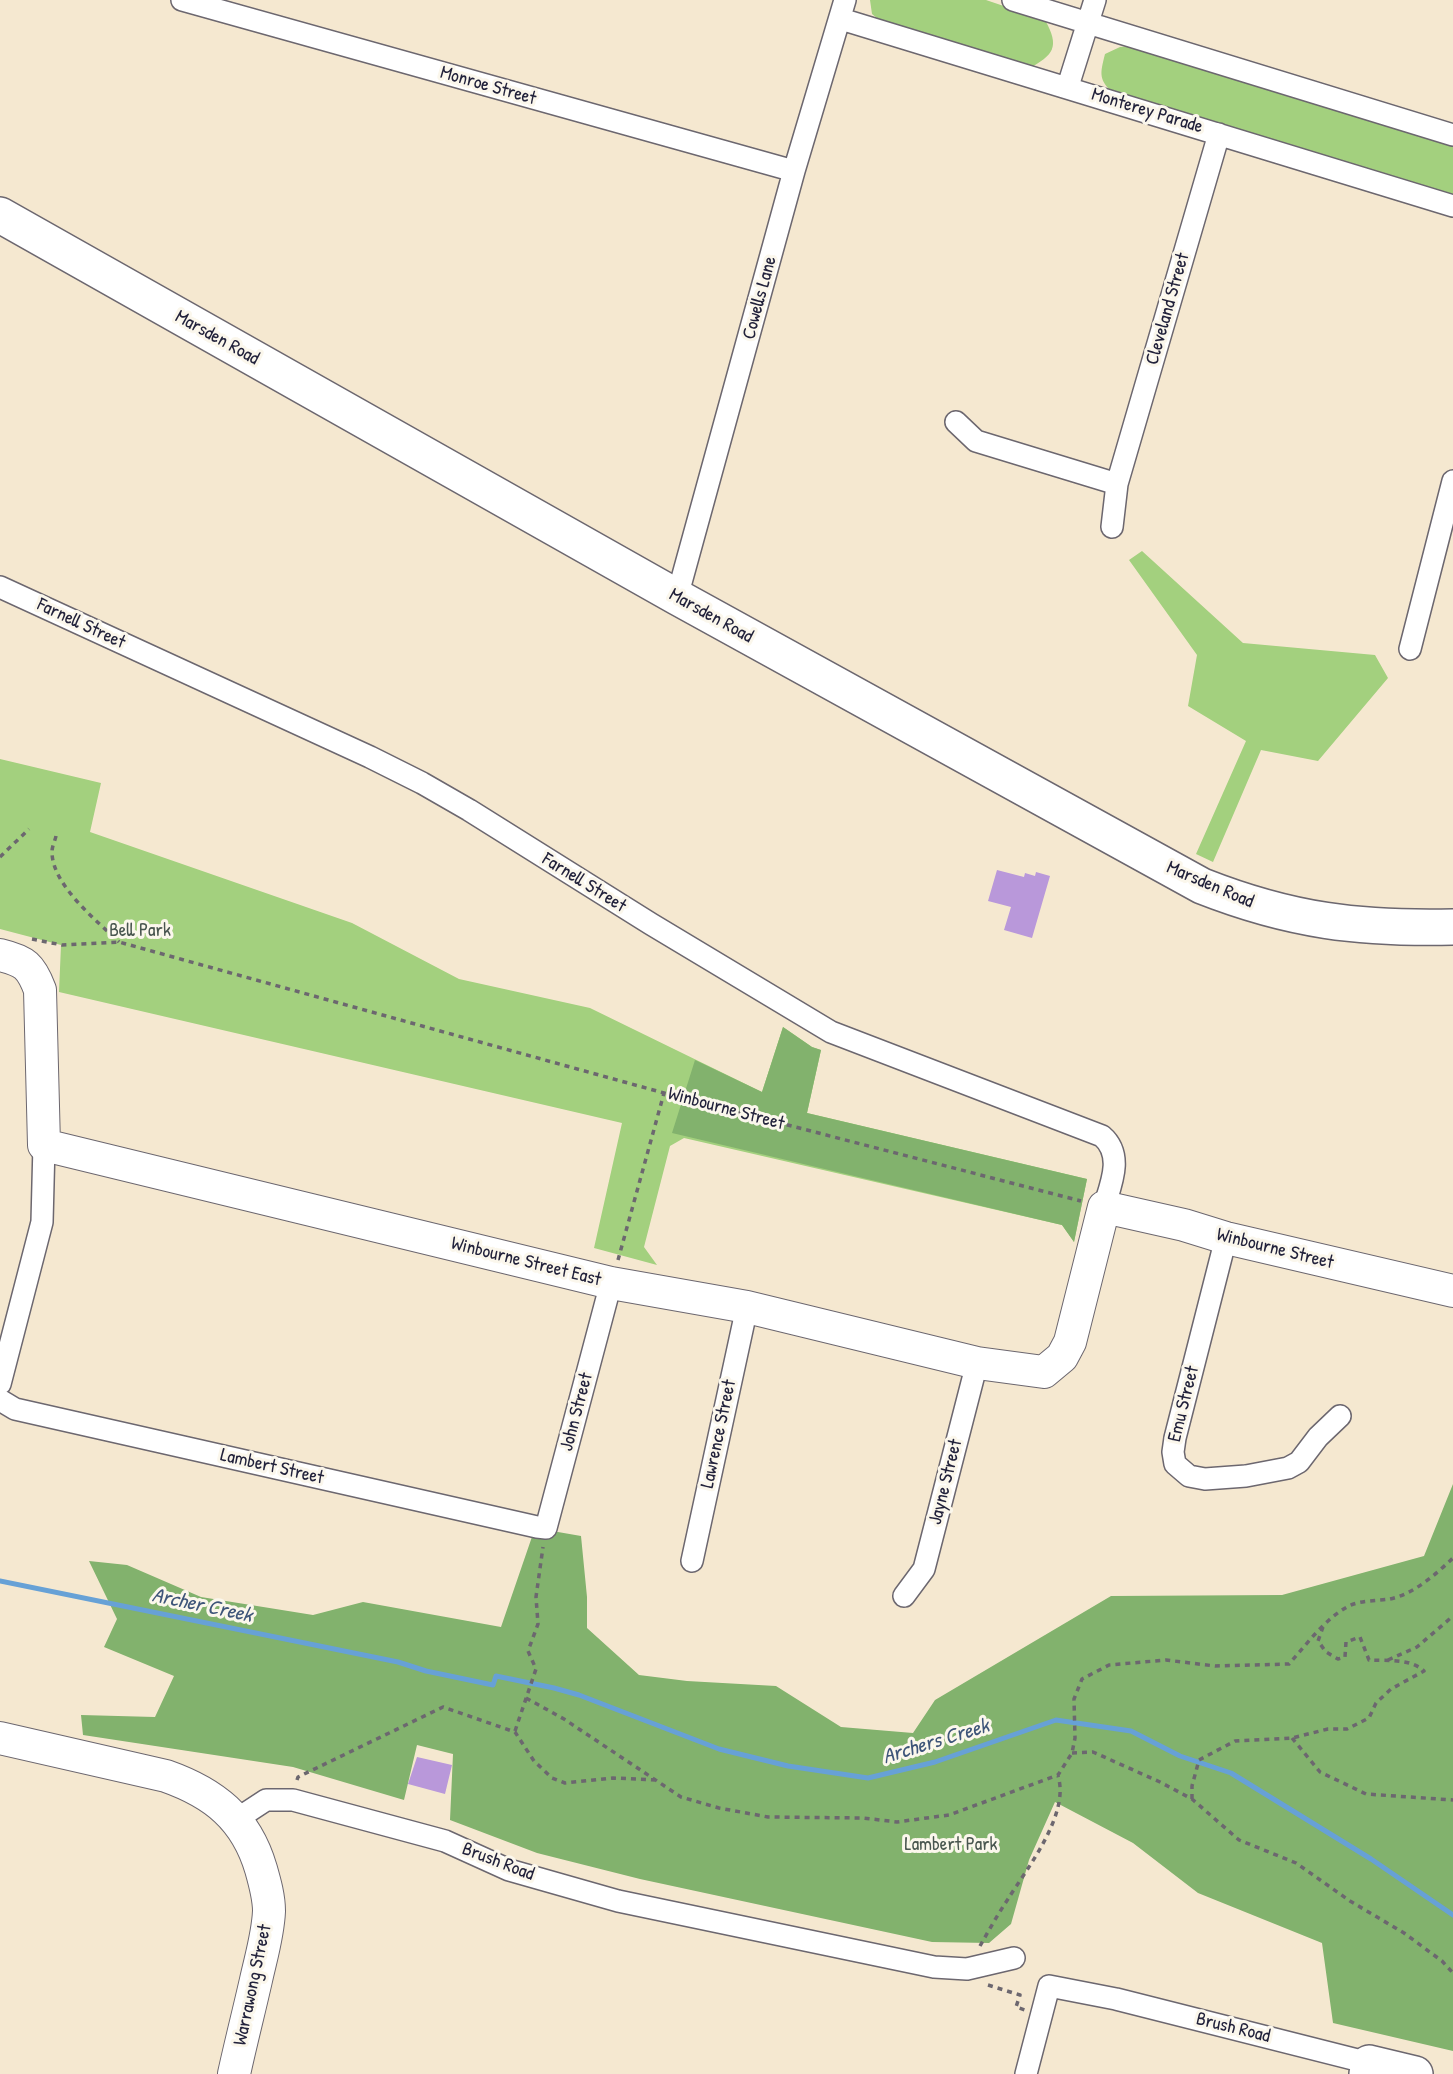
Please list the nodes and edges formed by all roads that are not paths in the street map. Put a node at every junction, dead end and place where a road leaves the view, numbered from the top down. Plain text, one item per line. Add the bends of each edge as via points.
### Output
1 (182, 0) edge
2 (1013, 0) edge
3 (1095, 0) edge
4 (843, 9) edge
5 (1088, 22) junction
6 (1068, 86) junction
7 (1219, 134) junction
8 (1453, 135) edge
9 (794, 171) junction
10 (1453, 206) edge
11 (0, 215) edge
12 (956, 422) dead end
13 (1453, 481) edge
14 (1117, 484) junction
15 (1112, 527) dead end
16 (0, 586) edge
17 (677, 597) junction
18 (1410, 649) dead end
19 (1453, 927) edge
20 (12, 947) edge
21 (44, 1145) junction
22 (1104, 1207) junction
23 (1227, 1238) junction
24 (611, 1283) junction
25 (1453, 1291) edge
26 (747, 1307) junction
27 (977, 1363) junction
28 (0, 1384) edge
29 (0, 1399) edge
30 (1340, 1416) dead end
31 (546, 1528) joint
32 (692, 1561) dead end
33 (904, 1596) dead end
34 (0, 1738) edge
35 (237, 1819) junction
36 (1014, 1958) dead end
37 (1368, 2069) edge
38 (234, 2074) edge
39 (1026, 2074) edge
40 (1415, 2074) edge

1 - 9 street, Monroe Street
2 - 5 street
3 - 5 street
4 - 6 street, Monterey Parade
4 - 9 street, Cowells Lane
5 - 6 street
5 - 8 street
6 - 7 street, Monterey Parade
7 - 10 street, Monterey Parade
7 - 14 street, Cleveland Street
9 - 17 street, Cowells Lane
11 - 17 main road, Marsden Road
12 - 14 street via 976,441
13 - 18 street
14 - 15 street, Cleveland Street
16 - 22 street, Farnell Street via 422,783 831,1032 1102,1136 1115,1161
17 - 19 main road, Marsden Road via 1202,886 1274,911 1337,923
20 - 21 street via 40,990
21 - 24 street, Winbourne Street East
21 - 28 street via 41,1222
22 - 23 street, Winbourne Street
22 - 27 street, Winbourne Street East via 1070,1342 1062,1357 1044,1373
23 - 25 street, Winbourne Street
23 - 30 street, Emu Street via 1175,1437 1175,1464 1189,1476 1205,1479 1288,1468 1299,1462
24 - 26 street, Winbourne Street East
24 - 31 street, John Street
26 - 27 street, Winbourne Street East
26 - 32 street, Lawrence Street
27 - 33 street, Jayne Street via 924,1569
29 - 31 street, Lambert Street via 28,1413
34 - 35 street via 166,1776 189,1784
35 - 36 street, Brush Road via 266,1800 293,1800 445,1841 509,1870 618,1901 934,1967 967,1969
35 - 38 street, Warrawong Street via 256,1854 269,1909
37 - 39 street, Brush Road via 1116,1999 1049,1986
37 - 40 main road, Brush Road

